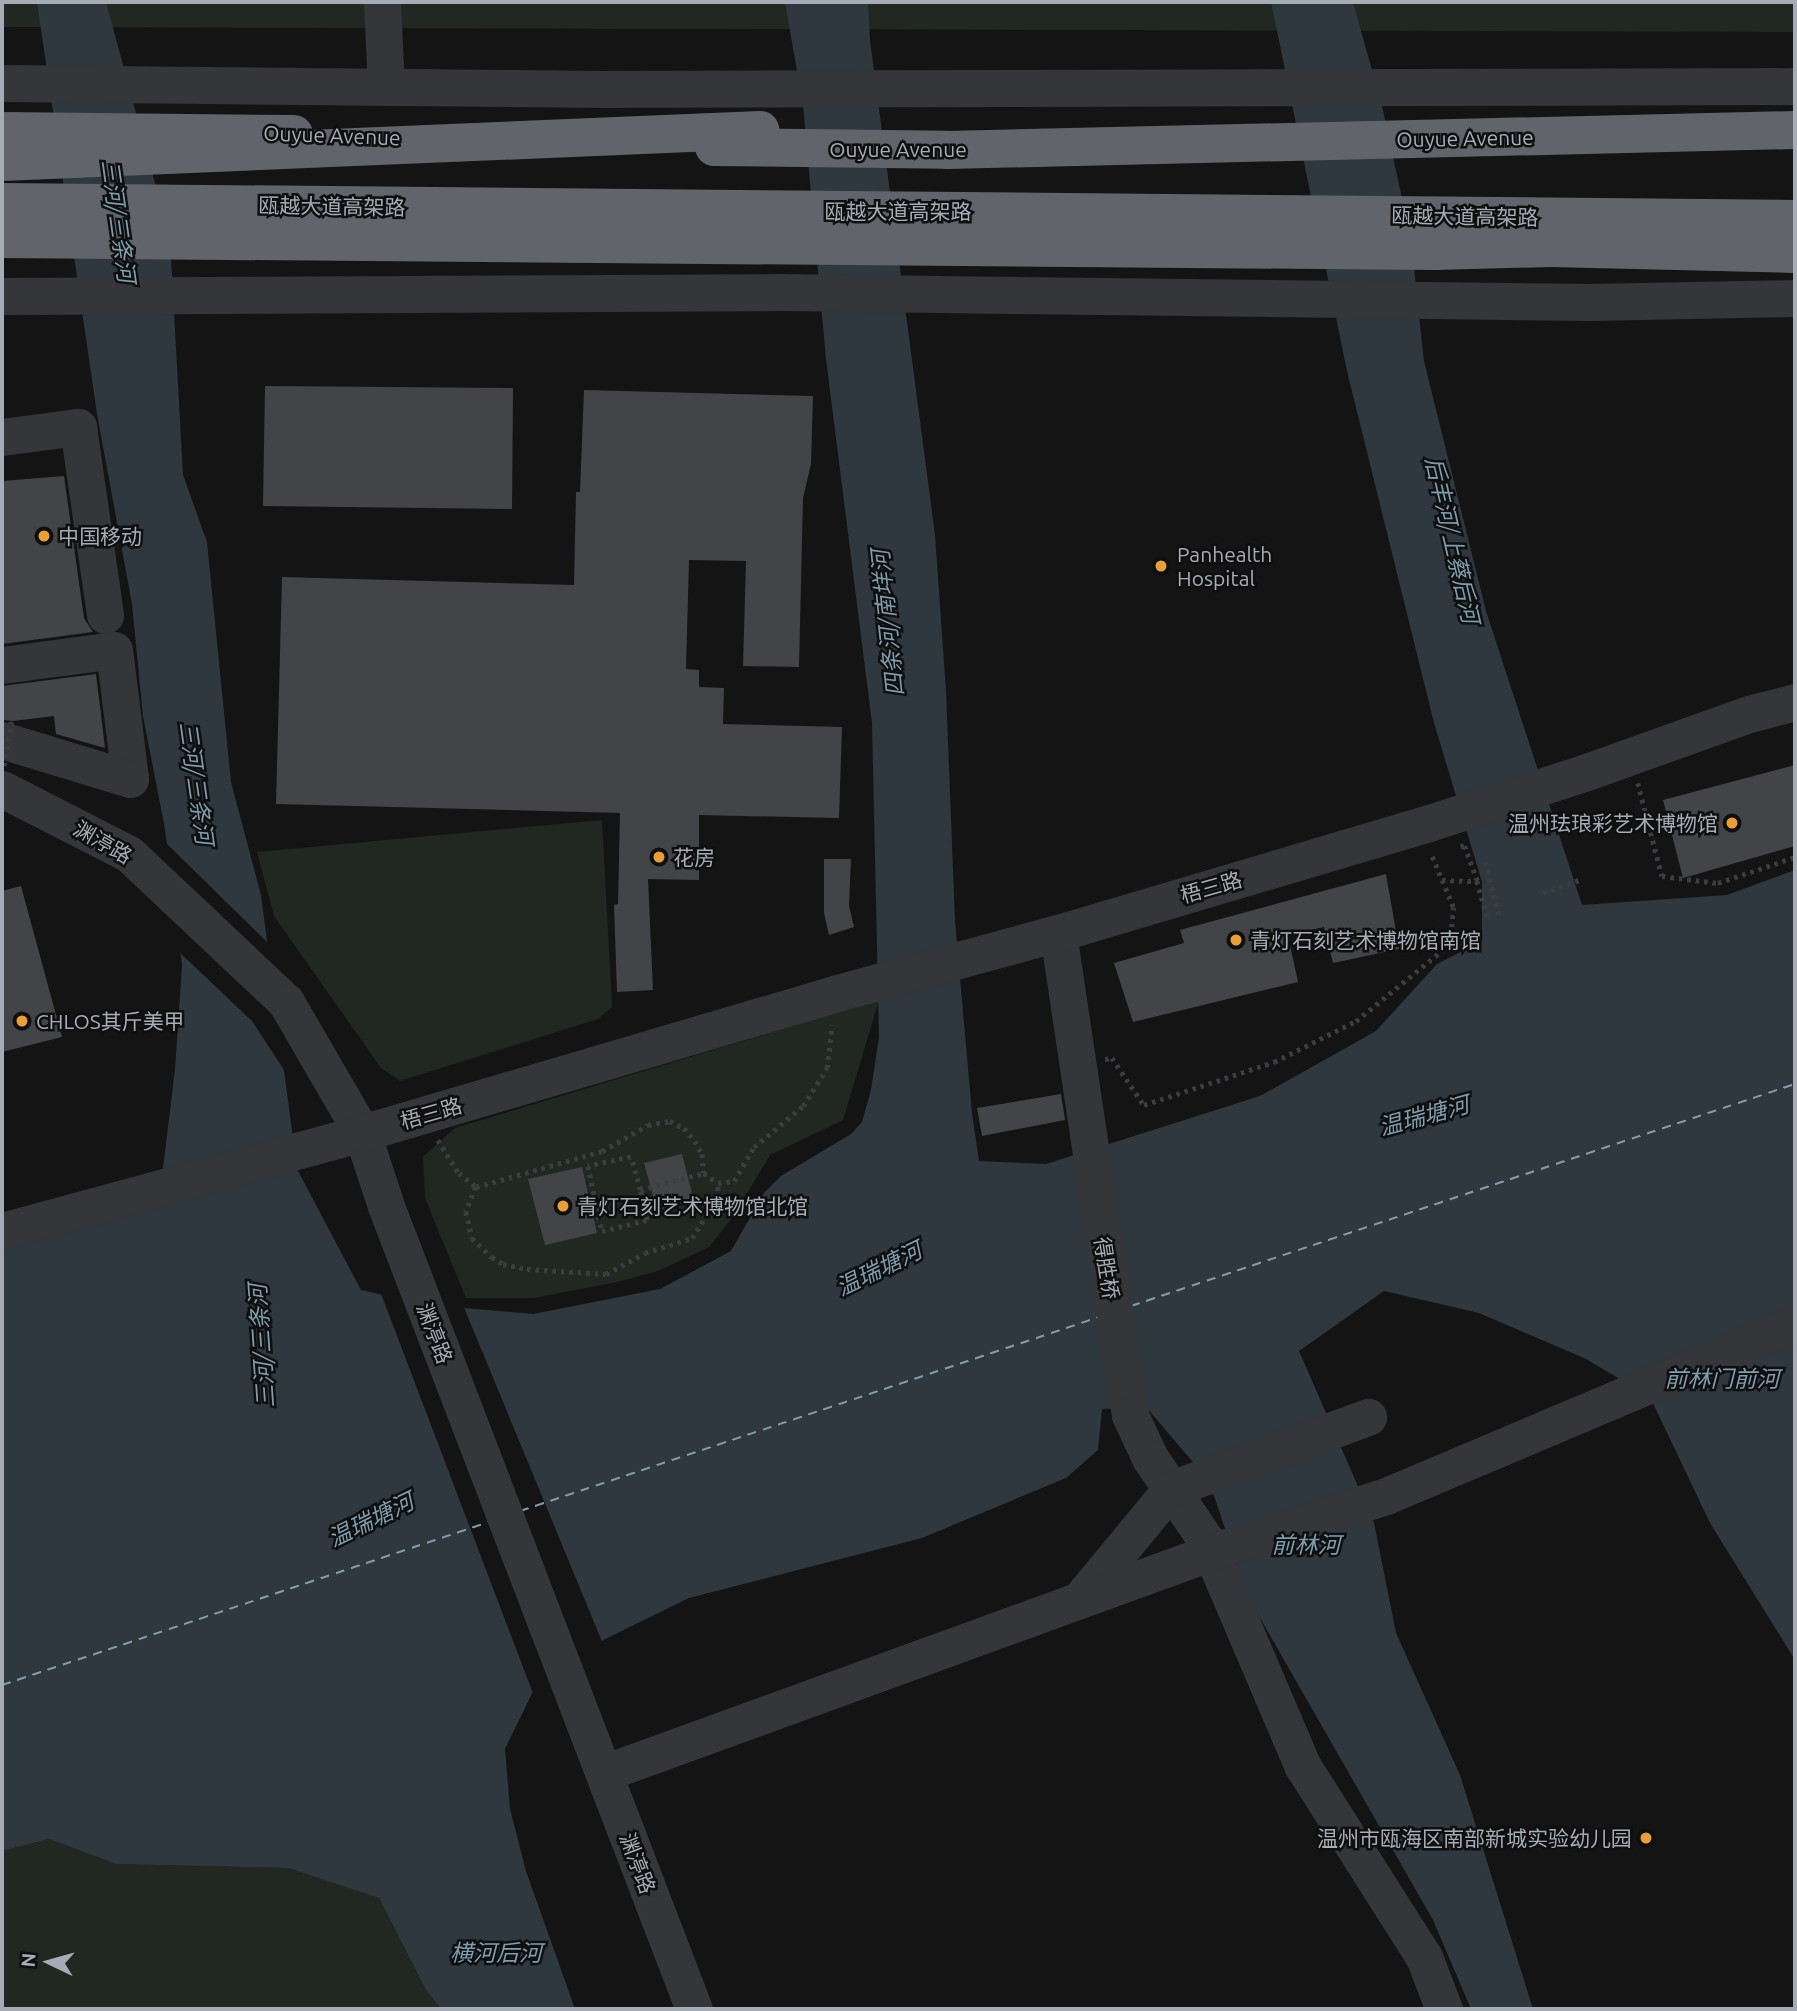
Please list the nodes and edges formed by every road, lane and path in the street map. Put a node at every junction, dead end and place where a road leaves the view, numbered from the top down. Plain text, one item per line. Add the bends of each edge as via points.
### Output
1 (382, 2) edge
2 (12, 83) edge
3 (1795, 86) edge
4 (386, 87) junction
5 (1415, 116) junction
6 (1795, 117) edge
7 (1795, 130) edge
8 (17, 132) edge
9 (947, 138) junction
10 (2, 162) edge
11 (2, 202) edge
12 (1795, 219) edge
13 (2, 239) edge
14 (2, 250) edge
15 (1795, 254) edge
16 (1795, 264) edge
17 (2, 296) edge
18 (1795, 298) edge
19 (2, 437) edge
20 (105, 615) dead end
21 (2, 666) edge
22 (1795, 702) edge
23 (5, 754) edge
24 (1629, 757) junction
25 (1436, 847) junction
26 (1795, 857) edge
27 (1485, 862) dead end
28 (1582, 879) dead end
29 (1442, 880) junction
30 (1477, 881) junction
31 (1543, 893) dead end
32 (1494, 894) junction
33 (1482, 898) junction
34 (1499, 915) dead end
35 (1487, 916) dead end
36 (1058, 933) junction
37 (847, 990) junction
38 (1077, 1063) junction
39 (423, 1115) junction
40 (362, 1133) junction
41 (704, 1173) junction
42 (718, 1183) junction
43 (476, 1187) junction
44 (640, 1190) junction
45 (2, 1231) edge
46 (1795, 1323) edge
47 (1368, 1417) dead end
48 (1171, 1489) junction
49 (1217, 1550) junction
50 (1079, 1601) junction
51 (604, 1773) junction
52 (694, 2009) edge
53 (1444, 2009) edge

1 - 4 street
2 - 4 street
3 - 5 street
4 - 5 street via 1257,88
5 - 6 highway via 1756,113
5 - 7 highway, Ouyue Avenue
5 - 9 highway, Ouyue Avenue via 1268,131
8 - 9 highway, Ouyue Avenue via 182,131 770,148
9 - 10 highway, bridge via 692,132
11 - 12 highway, 瓯越大道高架路
13 - 15 highway via 916,248 1551,248
14 - 16 highway
17 - 18 street via 781,292 1590,302
19 - 20 street via 78,427
21 - 23 street via 114,650 130,779
22 - 24 street
23 - 40 street, 渊渟路 via 129,855 286,1002
24 - 25 street, 梧三路 via 1584,773
24 - 26 path via 1662,876 1718,883
25 - 29 path
25 - 30 path via 1464,846
25 - 36 street, 梧三路
27 - 32 path
28 - 31 path
29 - 30 path
29 - 38 path via 1453,907 1450,944 1356,1021 1274,1062 1144,1105 1112,1058
30 - 33 path
32 - 33 path
32 - 34 path
33 - 35 path
36 - 37 street, 梧三路
36 - 38 street, 得胜桥
37 - 39 street, 梧三路
37 - 42 path via 827,1068 803,1106 754,1147 734,1181
38 - 48 street, 得胜桥 via 1130,1415
39 - 40 street, 梧三路
39 - 43 path via 459,1172
40 - 45 street, 梧三路
40 - 51 street, 渊渟路
41 - 42 path
41 - 43 path via 695,1141 670,1121 648,1125 602,1151
41 - 44 path
42 - 43 path via 718,1199 692,1238 645,1253 606,1274 527,1269 492,1257 472,1238 466,1212
44 - 44 path via 647,1220 602,1231 588,1166 631,1157
46 - 49 street via 1386,1496
47 - 48 street
48 - 49 street, 得胜桥
48 - 50 street
49 - 50 street
49 - 53 street, 得胜桥 via 1302,1765 1424,1957
50 - 51 street
51 - 52 street, 渊渟路

